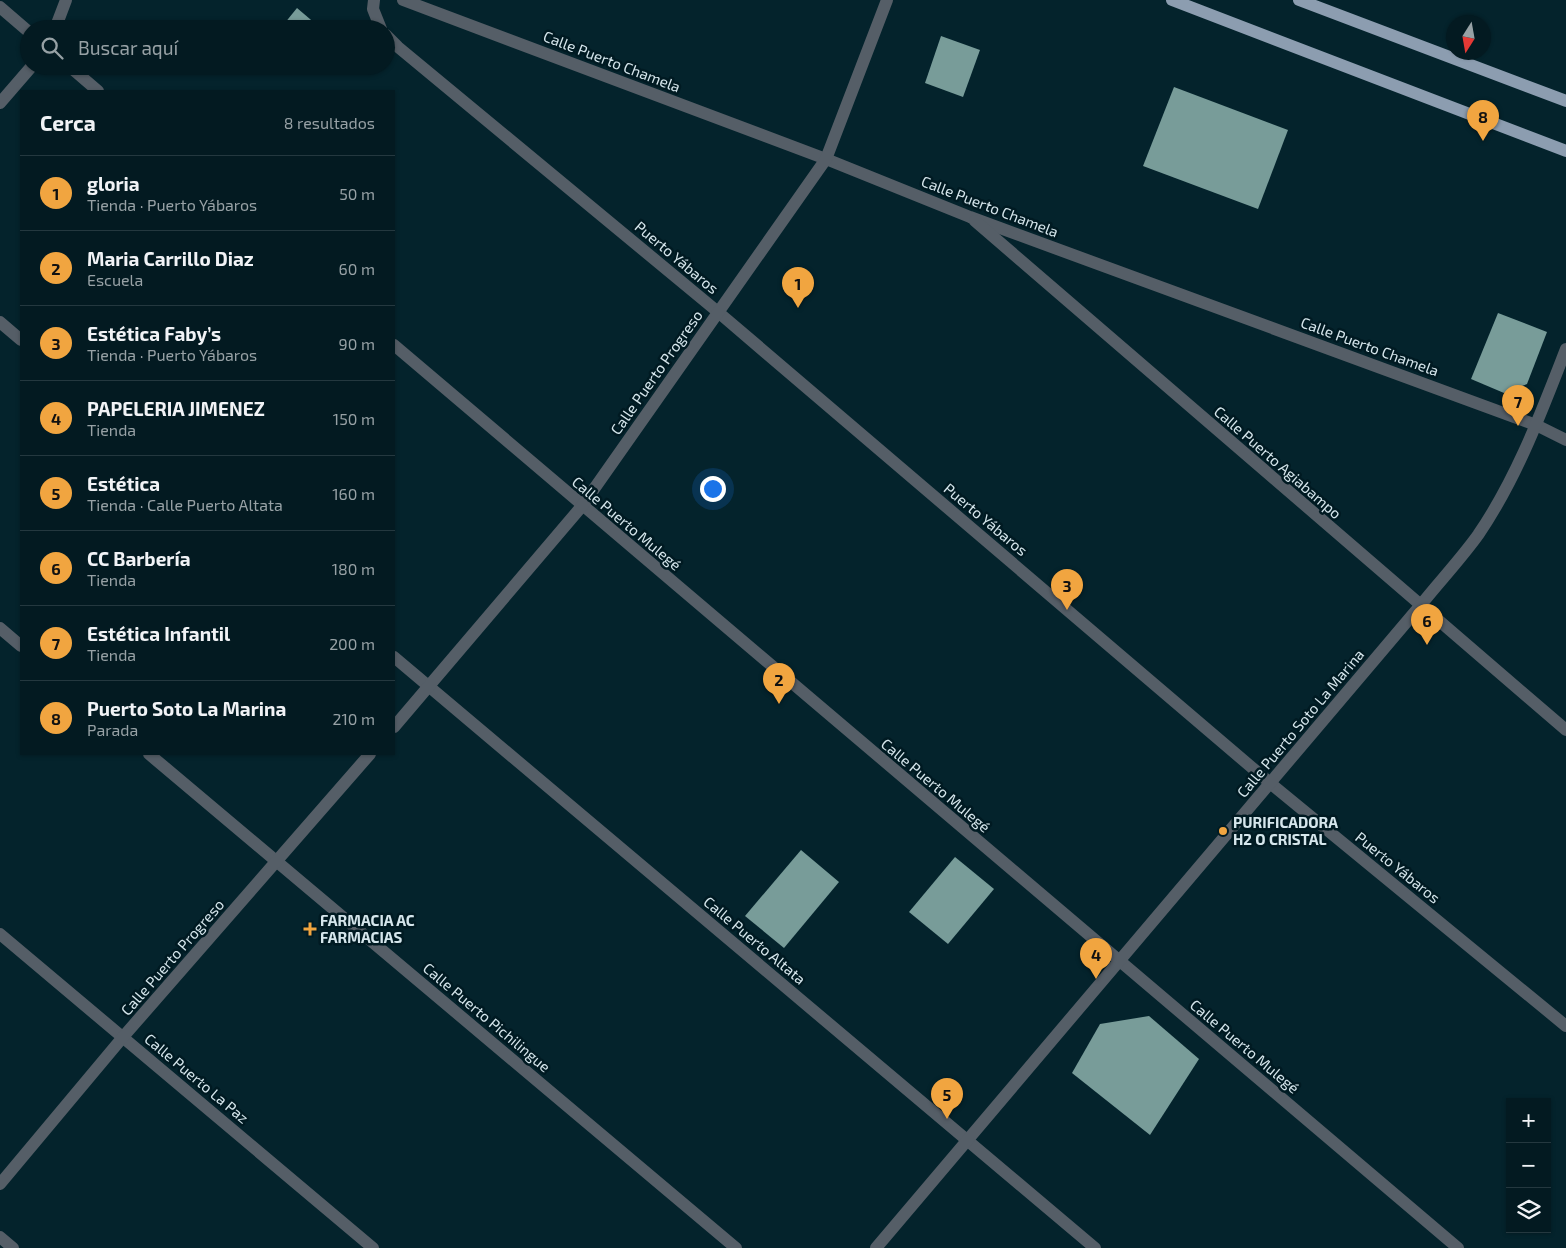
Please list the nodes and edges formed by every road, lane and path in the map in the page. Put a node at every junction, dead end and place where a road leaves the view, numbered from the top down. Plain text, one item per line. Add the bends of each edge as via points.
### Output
1 (66, 0) edge
2 (374, 0) edge
3 (403, 0) edge
4 (887, 0) edge
5 (1172, 0) edge
6 (1299, 0) edge
7 (0, 7) edge
8 (58, 20) edge
9 (377, 20) edge
10 (20, 24) edge
11 (395, 45) edge
12 (24, 75) edge
13 (79, 75) edge
14 (97, 90) edge
15 (1566, 101) edge
16 (0, 103) edge
17 (1566, 150) edge
18 (826, 159) junction
19 (970, 217) junction
20 (718, 312) junction
21 (0, 322) edge
22 (20, 339) edge
23 (395, 346) edge
24 (1566, 349) edge
25 (1536, 425) junction
26 (1566, 440) edge
27 (582, 506) junction
28 (1420, 606) junction
29 (0, 628) edge
30 (20, 645) edge
31 (395, 658) edge
32 (429, 687) junction
33 (395, 726) edge
34 (1566, 730) edge
35 (150, 755) edge
36 (369, 755) edge
37 (1270, 783) junction
38 (277, 861) junction
39 (0, 934) edge
40 (1119, 961) junction
41 (1566, 1026) edge
42 (123, 1038) junction
43 (968, 1140) junction
44 (0, 1184) edge
45 (0, 1237) edge
46 (13, 1248) edge
47 (373, 1248) edge
48 (736, 1248) edge
49 (876, 1248) edge
50 (1095, 1248) edge
51 (1458, 1248) edge

1 - 8 street
2 - 9 street via 372,9
3 - 18 street, Calle Puerto Chamela
4 - 18 street, Calle Puerto Progreso
5 - 17 main road
6 - 15 main road
7 - 10 street
11 - 20 street, Puerto Yábaros
12 - 16 street
13 - 14 street
18 - 19 street, Calle Puerto Chamela
18 - 20 street, Calle Puerto Progreso
19 - 25 street, Calle Puerto Chamela
19 - 28 street, Calle Puerto Agiabampo
20 - 27 street, Calle Puerto Progreso
20 - 37 street, Puerto Yábaros
21 - 22 street
23 - 27 street, Calle Puerto Mulegé
24 - 25 street, Calle Puerto Soto La Marina
25 - 26 street, Calle Puerto Chamela
25 - 28 street, Calle Puerto Soto La Marina via 1514,474 1478,535
27 - 32 street, Calle Puerto Progreso
27 - 40 street, Calle Puerto Mulegé
28 - 34 street, Calle Puerto Agiabampo
28 - 37 street, Calle Puerto Soto La Marina
29 - 30 street
31 - 32 street, Calle Puerto Altata
32 - 33 street, Calle Puerto Progreso
32 - 43 street, Calle Puerto Altata
35 - 38 street, Calle Puerto Pichilingue
36 - 38 street, Calle Puerto Progreso
37 - 40 street, Calle Puerto Soto La Marina
37 - 41 street, Puerto Yábaros
38 - 42 street, Calle Puerto Progreso
38 - 48 street, Calle Puerto Pichilingue
39 - 42 street, Calle Puerto La Paz
40 - 43 street, Calle Puerto Soto La Marina
40 - 51 street, Calle Puerto Mulegé
42 - 44 street, Calle Puerto Progreso
42 - 47 street, Calle Puerto La Paz
43 - 49 street, Calle Puerto Soto La Marina
43 - 50 street, Calle Puerto Altata
45 - 46 street

